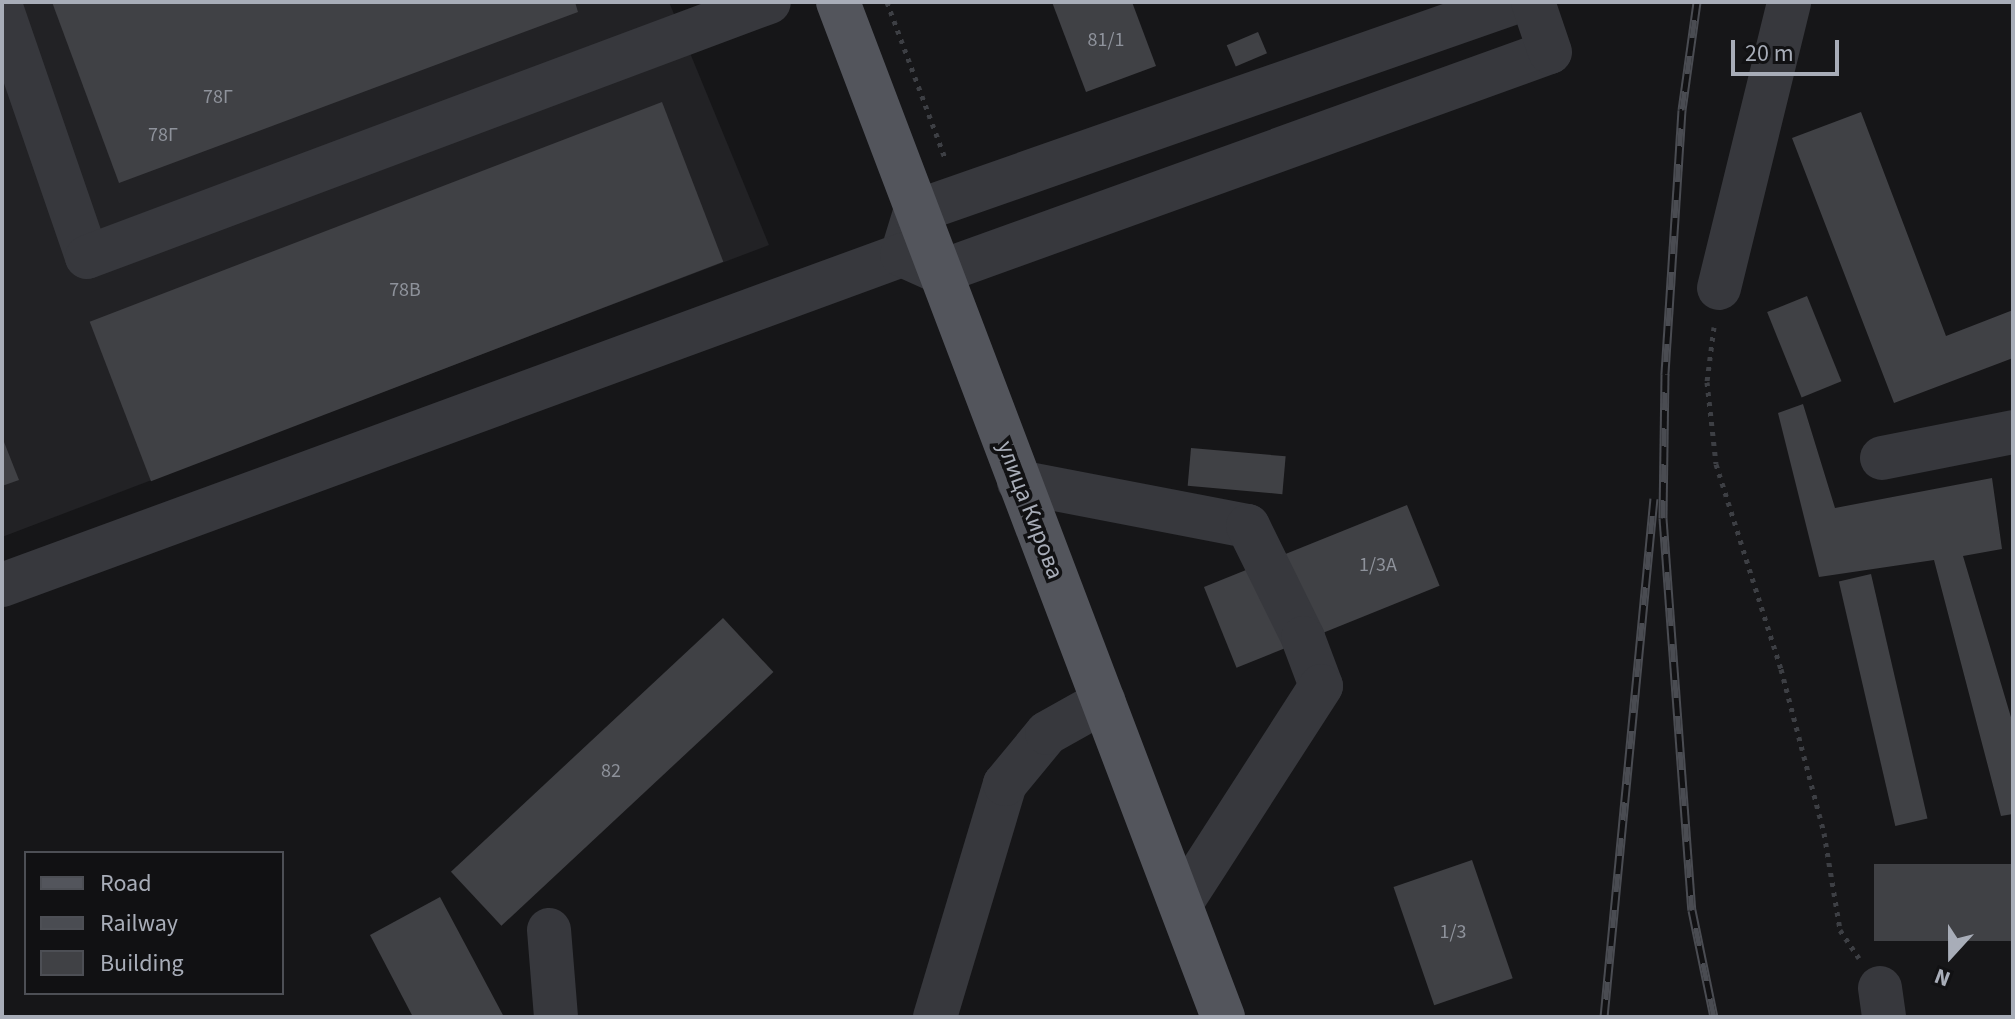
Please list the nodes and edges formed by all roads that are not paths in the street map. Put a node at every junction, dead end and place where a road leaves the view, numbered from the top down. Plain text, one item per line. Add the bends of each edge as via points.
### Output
1 (769, 2) edge
2 (838, 2) edge
3 (1515, 2) edge
4 (1533, 2) edge
5 (1789, 2) edge
6 (2, 10) edge
7 (915, 212) junction
8 (921, 264) junction
9 (1719, 288) road end
10 (2013, 432) edge
11 (1882, 458) dead end
12 (1019, 482) junction
13 (2, 585) edge
14 (1104, 701) junction
15 (1183, 900) junction
16 (549, 930) dead end
17 (556, 1017) edge
18 (935, 1017) edge
19 (1223, 1017) edge

1 - 6 street via 87,257
2 - 7 main road, улица Кирова
3 - 7 street
4 - 8 street via 1550,52
5 - 9 street
7 - 8 main road, улица Кирова
8 - 12 main road, улица Кирова
8 - 13 street
10 - 11 street
12 - 14 main road, улица Кирова
12 - 15 street via 1248,526 1303,638 1321,686
14 - 15 main road, улица Кирова
14 - 18 street via 1047,733 1005,784
15 - 19 main road, улица Кирова
16 - 17 street

